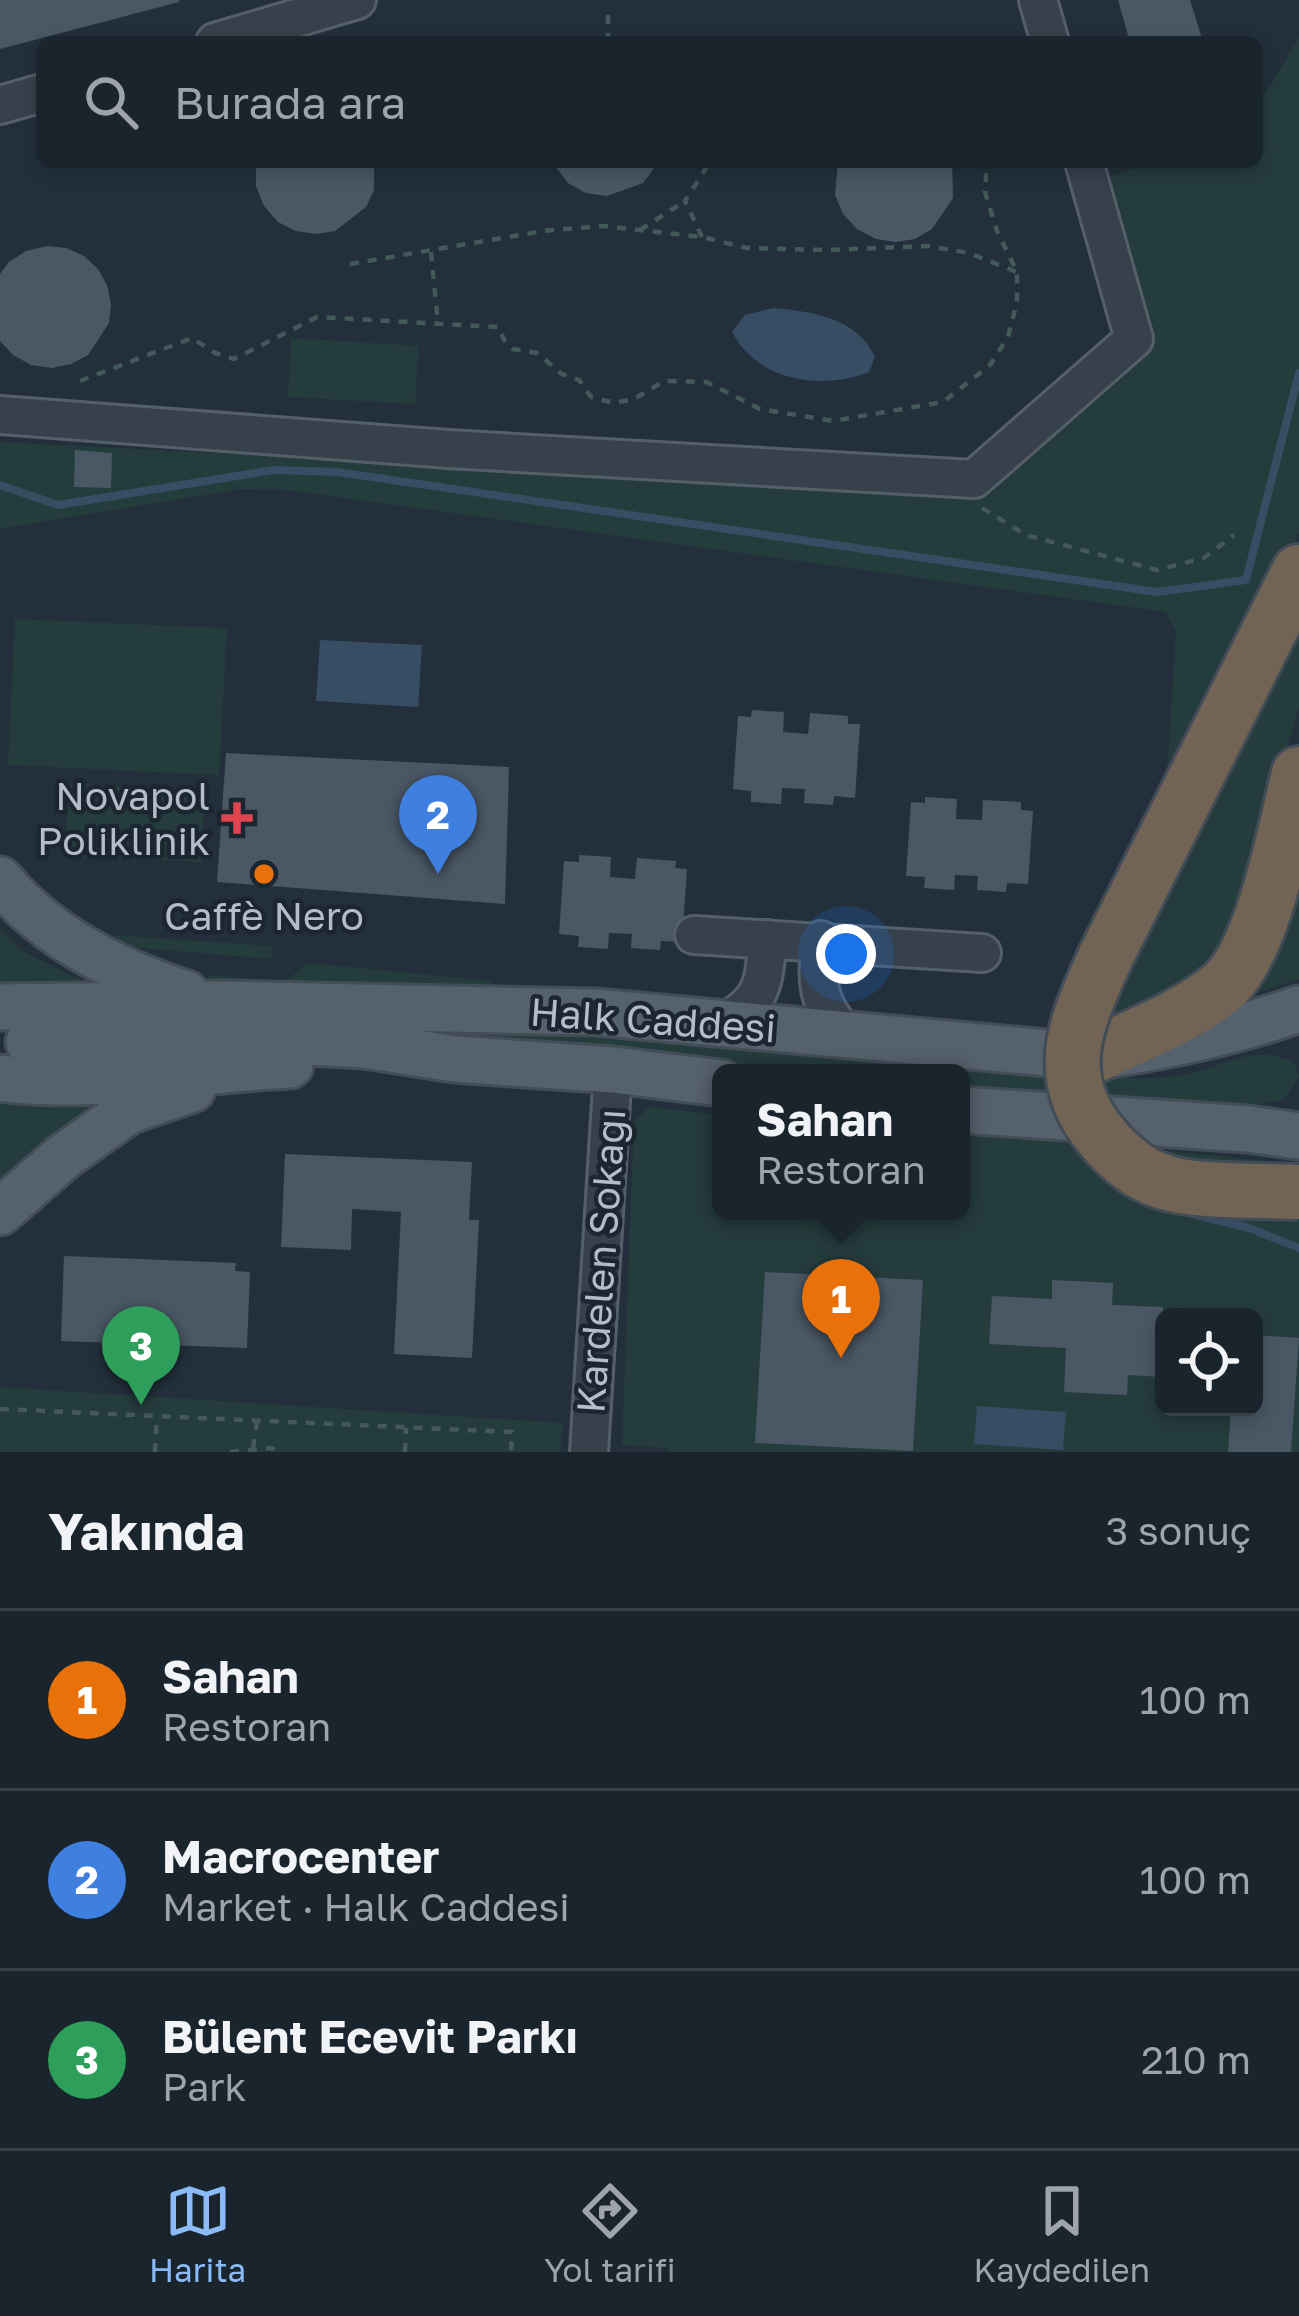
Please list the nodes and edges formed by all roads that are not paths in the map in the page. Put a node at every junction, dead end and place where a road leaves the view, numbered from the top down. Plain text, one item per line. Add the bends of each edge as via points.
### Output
1 (357, 0) edge
2 (1038, 0) edge
3 (235, 36) edge
4 (1048, 36) edge
5 (36, 95) edge
6 (0, 105) edge
7 (1086, 168) edge
8 (0, 415) edge
9 (1299, 572) edge
10 (1299, 774) edge
11 (0, 880) edge
12 (694, 934) dead end
13 (768, 939) junction
14 (821, 940) junction
15 (982, 953) dead end
16 (218, 1004) junction
17 (1299, 1009) edge
18 (9, 1017) edge
19 (723, 1023) junction
20 (1240, 1029) junction
21 (845, 1034) junction
22 (1299, 1044) edge
23 (1091, 1057) junction
24 (455, 1059) junction
25 (254, 1067) junction
26 (613, 1070) junction
27 (0, 1078) edge
28 (712, 1083) edge
29 (1299, 1101) edge
30 (970, 1111) edge
31 (1248, 1129) junction
32 (1299, 1136) edge
33 (1299, 1192) edge
34 (0, 1212) edge
35 (589, 1452) edge

1 - 3 street
2 - 4 street
5 - 6 street
7 - 8 street via 1134,339 974,479
9 - 33 highway, bridge via 1081,1011 1072,1083 1084,1116 1120,1158 1162,1182
10 - 23 highway via 1246,957 1225,985 1178,1018
11 - 16 main road via 52,932 143,980
12 - 13 street
13 - 14 street
13 - 19 street via 761,993
14 - 15 street
14 - 21 street via 818,991
16 - 18 main road, Halk Caddesi
16 - 19 main road, Halk Caddesi via 595,1012
17 - 20 main road, Halk Caddesi
18 - 24 main road
19 - 21 main road, Halk Caddesi
20 - 22 main road
20 - 23 main road, Halk Caddesi
21 - 23 main road, Halk Caddesi
24 - 25 main road
24 - 26 main road
25 - 27 main road
25 - 34 main road via 128,1112
26 - 28 main road
26 - 35 street, Kardelen Sokağı
29 - 31 main road
30 - 31 main road
31 - 32 main road

